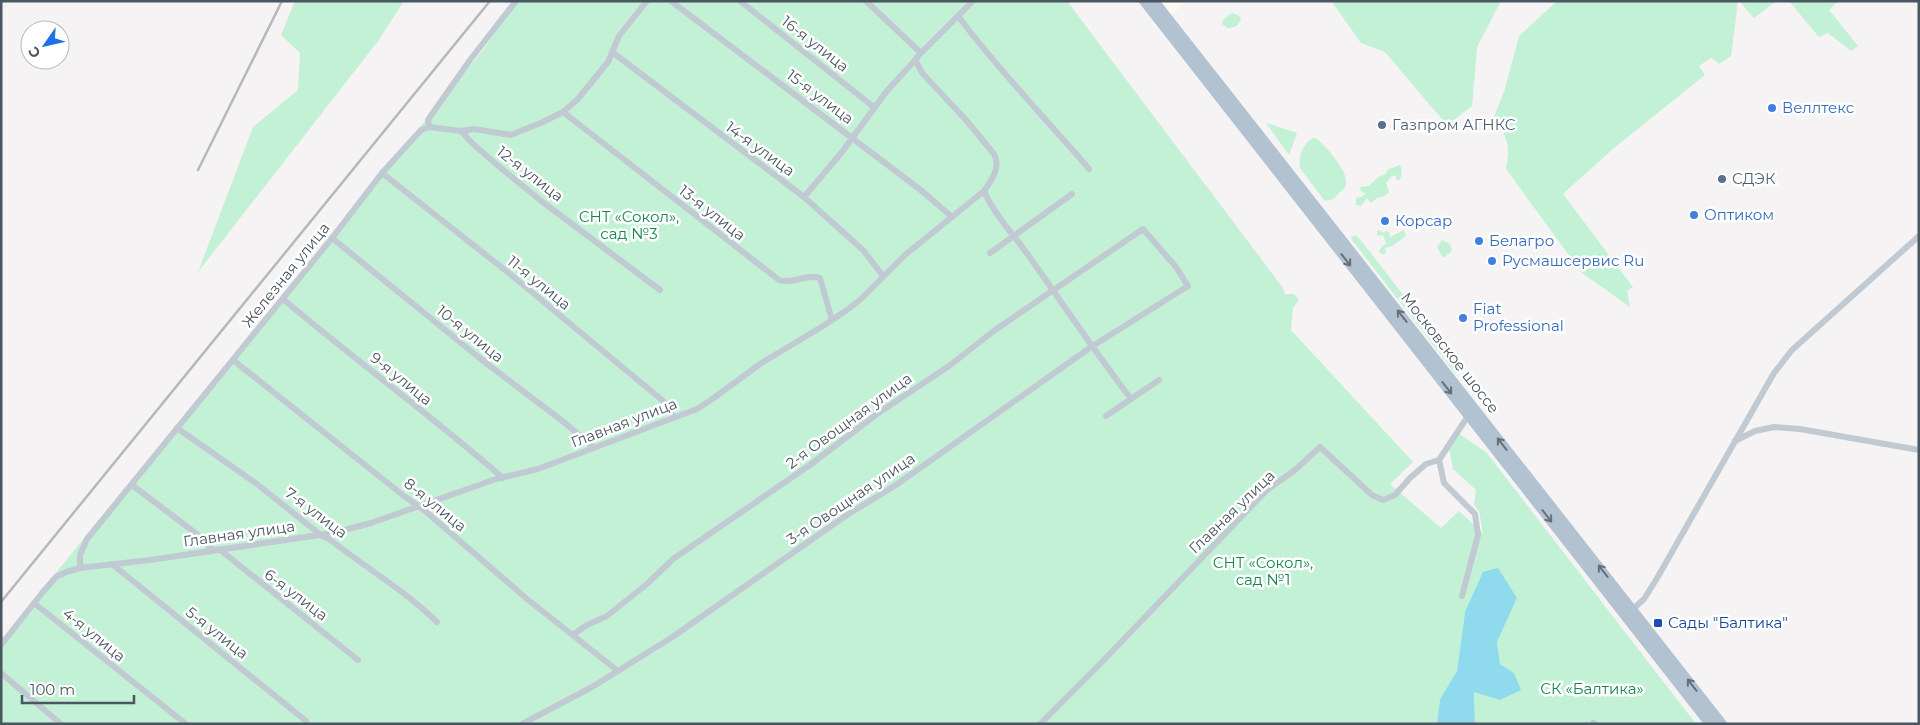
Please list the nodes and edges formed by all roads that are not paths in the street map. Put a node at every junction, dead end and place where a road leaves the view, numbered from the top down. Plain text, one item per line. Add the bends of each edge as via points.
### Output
1 (516, 1) edge
2 (647, 1) edge
3 (671, 1) edge
4 (740, 1) edge
5 (866, 1) edge
6 (973, 1) edge
7 (1144, 1) edge
8 (1154, 1) edge
9 (958, 16) junction
10 (612, 52) junction
11 (920, 55) junction
12 (876, 108) junction
13 (563, 112) junction
14 (429, 126) junction
15 (461, 131) junction
16 (852, 138) junction
17 (1089, 169) dead end
18 (382, 173) junction
19 (984, 191) junction
20 (1072, 194) dead end
21 (804, 197) junction
22 (952, 217) junction
23 (1143, 229) joint
24 (1014, 236) junction
25 (1919, 236) edge
26 (332, 238) junction
27 (990, 253) dead end
28 (883, 276) junction
29 (660, 290) dead end
30 (1053, 291) junction
31 (282, 299) junction
32 (832, 320) junction
33 (1092, 347) junction
34 (234, 360) junction
35 (1159, 380) dead end
36 (1131, 399) junction
37 (1106, 416) dead end
38 (1468, 416) junction
39 (673, 418) junction
40 (177, 428) junction
41 (1734, 442) junction
42 (593, 447) junction
43 (1919, 450) edge
44 (1439, 460) junction
45 (503, 478) junction
46 (132, 485) junction
47 (417, 506) junction
48 (322, 536) junction
49 (216, 550) junction
50 (112, 564) junction
51 (80, 568) junction
52 (1462, 596) dead end
53 (34, 603) junction
54 (1629, 613) junction
55 (437, 622) dead end
56 (573, 635) junction
57 (1, 645) edge
58 (358, 660) dead end
59 (618, 671) junction
60 (1, 673) edge
61 (306, 721) dead end
62 (61, 724) edge
63 (186, 724) edge
64 (522, 724) edge
65 (1040, 724) edge
66 (1710, 724) edge
67 (1722, 724) edge

1 - 14 street, Железная улица via 432,114
2 - 10 street via 619,36
3 - 16 street, 15-я улица
4 - 12 street, 16-я улица
5 - 11 street
6 - 9 street
7 -> 38 main road, Московское шоссе
54 -> 8 main road, Московское шоссе
9 - 11 street
9 - 17 street
10 - 13 street via 594,80
10 - 21 street, 14-я улица
11 - 12 street via 886,92
11 - 19 street, Главная улица via 916,62 918,68 966,120 996,159 995,172
12 - 16 street
13 - 15 street via 511,135 488,130
13 - 32 street, 13-я улица via 779,280 786,283 814,276 820,278
14 - 15 street
14 - 18 street, Железная улица via 421,130
15 - 29 street, 12-я улица via 533,194
16 - 21 street
16 - 22 street, 15-я улица
18 - 26 street, Железная улица
18 - 39 street, 11-я улица via 662,400 669,406
19 - 22 street, Главная улица
19 - 24 street
20 - 24 street
21 - 28 street, 14-я улица via 863,250
22 - 28 street, Главная улица
23 - 30 street, 2-я Овощная улица
23 - 33 street, 3-я Овощная улица via 1188,286
24 - 27 street
24 - 30 street
25 - 41 street via 1792,350 1774,373
26 - 31 street, Железная улица
26 - 42 street, 10-я улица
28 - 32 street, Главная улица via 861,299
30 - 33 street
30 - 56 street, 2-я Овощная улица via 673,559 607,616
31 - 34 street, Железная улица
31 - 45 street, 9-я улица
32 - 39 street, Главная улица via 760,364 697,409
33 - 36 street
33 - 59 street, 3-я Овощная улица via 896,485
34 - 40 street, Железная улица
34 - 47 street, 8-я улица
35 - 36 street
36 - 37 street
38 - 44 street, Главная улица
38 -> 54 main road, Московское шоссе
39 - 42 street, Главная улица
40 - 46 street, Железная улица
40 - 48 street, 7-я улица via 257,484
41 - 43 street via 1755,431 1774,427 1800,428
41 - 54 street via 1656,580 1644,599
42 - 45 street, Главная улица via 538,469
44 - 52 street via 1444,483 1475,514 1478,535
44 - 65 street, Главная улица via 1426,464 1395,495 1383,500 1372,495 1320,447 1267,490
45 - 47 street, Главная улица
46 - 49 street, 6-я улица
46 - 51 street, Железная улица via 87,539 80,554
47 - 48 street, Главная улица
47 - 56 street, 8-я улица
48 - 49 street, Главная улица
48 - 55 street, 7-я улица via 385,579
49 - 50 street, Главная улица
49 - 58 street, 6-я улица
50 - 51 street, Главная улица
50 - 61 street, 5-я улица
51 - 53 street, Главная улица via 56,577
53 - 57 street, Главная улица
53 - 63 street, 4-я улица
54 - 66 main road, Московское шоссе
67 -> 54 main road, Московское шоссе
56 - 59 street, 8-я улица
59 - 64 street, 3-я Овощная улица
60 - 62 street

